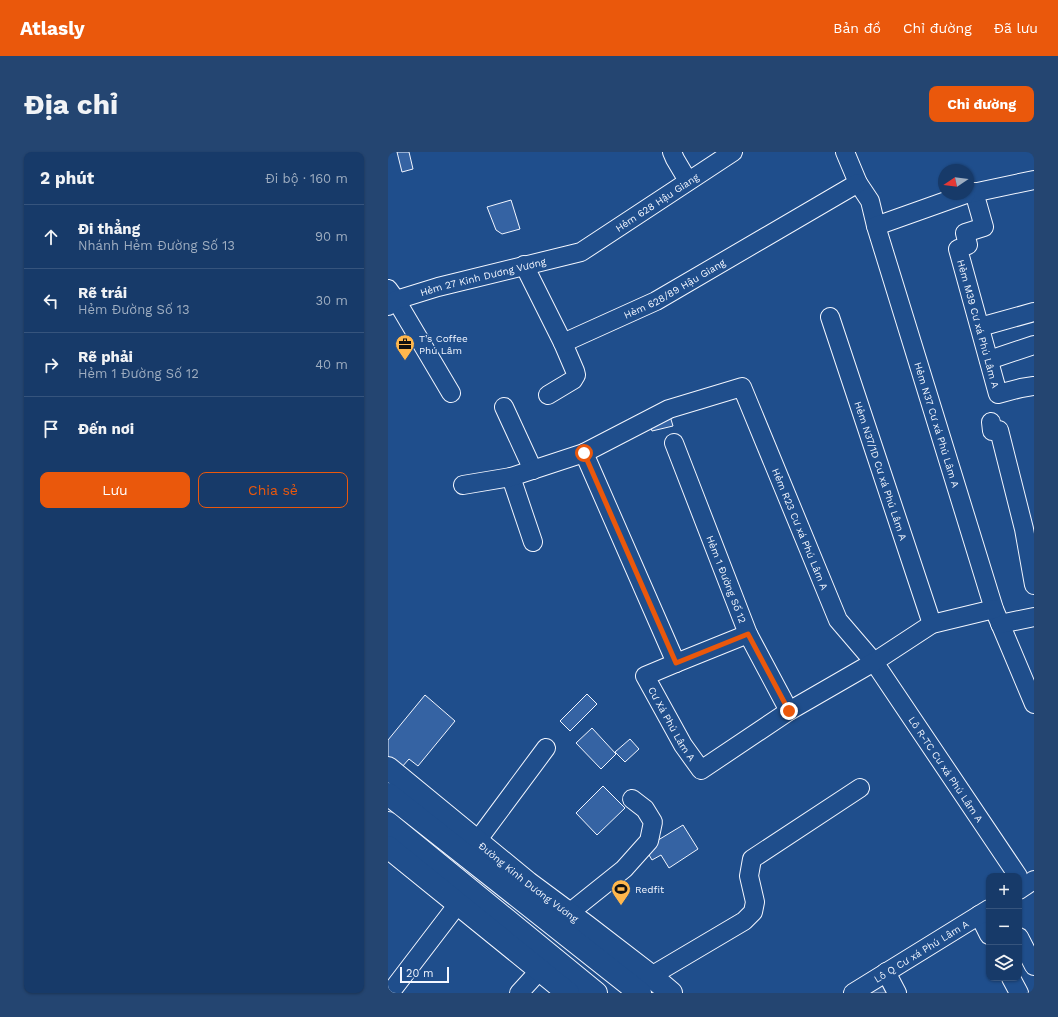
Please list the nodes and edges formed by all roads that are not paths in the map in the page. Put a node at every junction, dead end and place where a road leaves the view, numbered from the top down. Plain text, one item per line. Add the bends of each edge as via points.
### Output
1 (672, 152) edge
2 (733, 152) edge
3 (845, 152) edge
4 (1034, 180) edge
5 (688, 181) junction
6 (858, 183) junction
7 (974, 192) edge
8 (949, 200) edge
9 (972, 200) edge
10 (876, 226) junction
11 (581, 252) joint
12 (524, 265) junction
13 (391, 298) edge
14 (1034, 312) edge
15 (830, 316) dead end
16 (980, 327) junction
17 (563, 343) junction
18 (1034, 345) edge
19 (989, 360) junction
20 (1034, 386) edge
21 (451, 393) dead end
22 (548, 395) dead end
23 (504, 407) dead end
24 (991, 422) dead end
25 (674, 444) dead end
26 (584, 453) junction
27 (533, 470) junction
28 (511, 477) junction
29 (463, 485) dead end
30 (533, 542) dead end
31 (1034, 585) edge
32 (997, 617) junction
33 (1034, 617) edge
34 (932, 624) junction
35 (748, 634) junction
36 (874, 662) junction
37 (676, 663) junction
38 (1034, 704) edge
39 (789, 711) junction
40 (546, 748) dead end
41 (388, 768) edge
42 (860, 788) dead end
43 (388, 794) edge
44 (632, 799) dead end
45 (388, 823) edge
46 (477, 841) junction
47 (388, 847) edge
48 (1023, 882) edge
49 (464, 897) junction
50 (984, 912) edge
51 (569, 913) junction
52 (1022, 943) edge
53 (1034, 966) edge
54 (540, 970) junction
55 (886, 972) junction
56 (1013, 981) edge
57 (646, 985) edge
58 (390, 993) edge
59 (519, 993) edge
60 (568, 993) edge
61 (596, 993) edge
62 (671, 993) edge
63 (853, 993) edge
64 (897, 993) edge
65 (1019, 993) edge

1 - 5 street
2 - 5 street, Hẻm 628 Hậu Giang
3 - 6 street, Hẻm N37 Cư xá Phú Lâm A
4 - 7 street
5 - 11 street, Hẻm 628 Hậu Giang
6 - 10 street, Hẻm N37 Cư xá Phú Lâm A via 870,201
6 - 17 street, Hẻm 628/89 Hậu Giang via 656,301
8 - 10 street
9 - 16 street, Hẻm M39 Cư xá Phú Lâm A via 984,227 965,233 968,245 958,249
10 - 32 street, Hẻm N37 Cư xá Phú Lâm A
11 - 12 street, Hẻm 27 Kinh Dương Vương
12 - 13 street, Hẻm 27 Kinh Dương Vương
12 - 17 street
13 - 21 street
14 - 16 street
15 - 34 street, Hẻm N37/1D Cư xá Phú Lâm A
16 - 19 street, Hẻm M39 Cư xá Phú Lâm A
17 - 22 street via 576,375 573,380
18 - 19 street
19 - 20 street, Hẻm M39 Cư xá Phú Lâm A via 998,394
23 - 27 street
24 - 31 street via 992,431 999,430 1024,529
25 - 35 street, Hẻm 1 Đường Số 12
26 - 27 street
26 - 36 street, Hẻm R23 Cư xá Phú Lâm A via 669,410 742,387 838,620
26 - 37 street
27 - 28 street
28 - 29 street
28 - 30 street
32 - 33 street
32 - 34 street
32 - 38 street, Hẻm N37 Cư xá Phú Lâm A
34 - 36 street
35 - 37 street
35 - 39 street, Hẻm 1 Đường Số 12
36 - 39 street
36 - 48 street, Lô R-TC Cư xá Phú Lâm A
37 - 39 street, Cư Xá Phú Lâm A via 645,676 683,745 701,770
40 - 46 street
41 - 46 main road, Đường Kinh Dương Vương
42 - 57 street via 752,859 749,876 755,902 753,912 744,921
43 - 57 main road, Đường Kinh Dương Vương
44 - 51 street via 645,809 654,822 649,841 624,868
45 - 49 main road
46 - 51 main road, Đường Kinh Dương Vương
47 - 49 main road
49 - 54 main road
49 - 58 street
49 - 61 main road
50 - 55 street, Lô Q Cư xá Phú Lâm A
51 - 57 main road, Đường Kinh Dương Vương
52 - 53 street
54 - 59 street
54 - 60 main road
55 - 63 street, Lô Q Cư xá Phú Lâm A
55 - 64 street
56 - 65 street
57 - 62 main road, Đường Kinh Dương Vương

